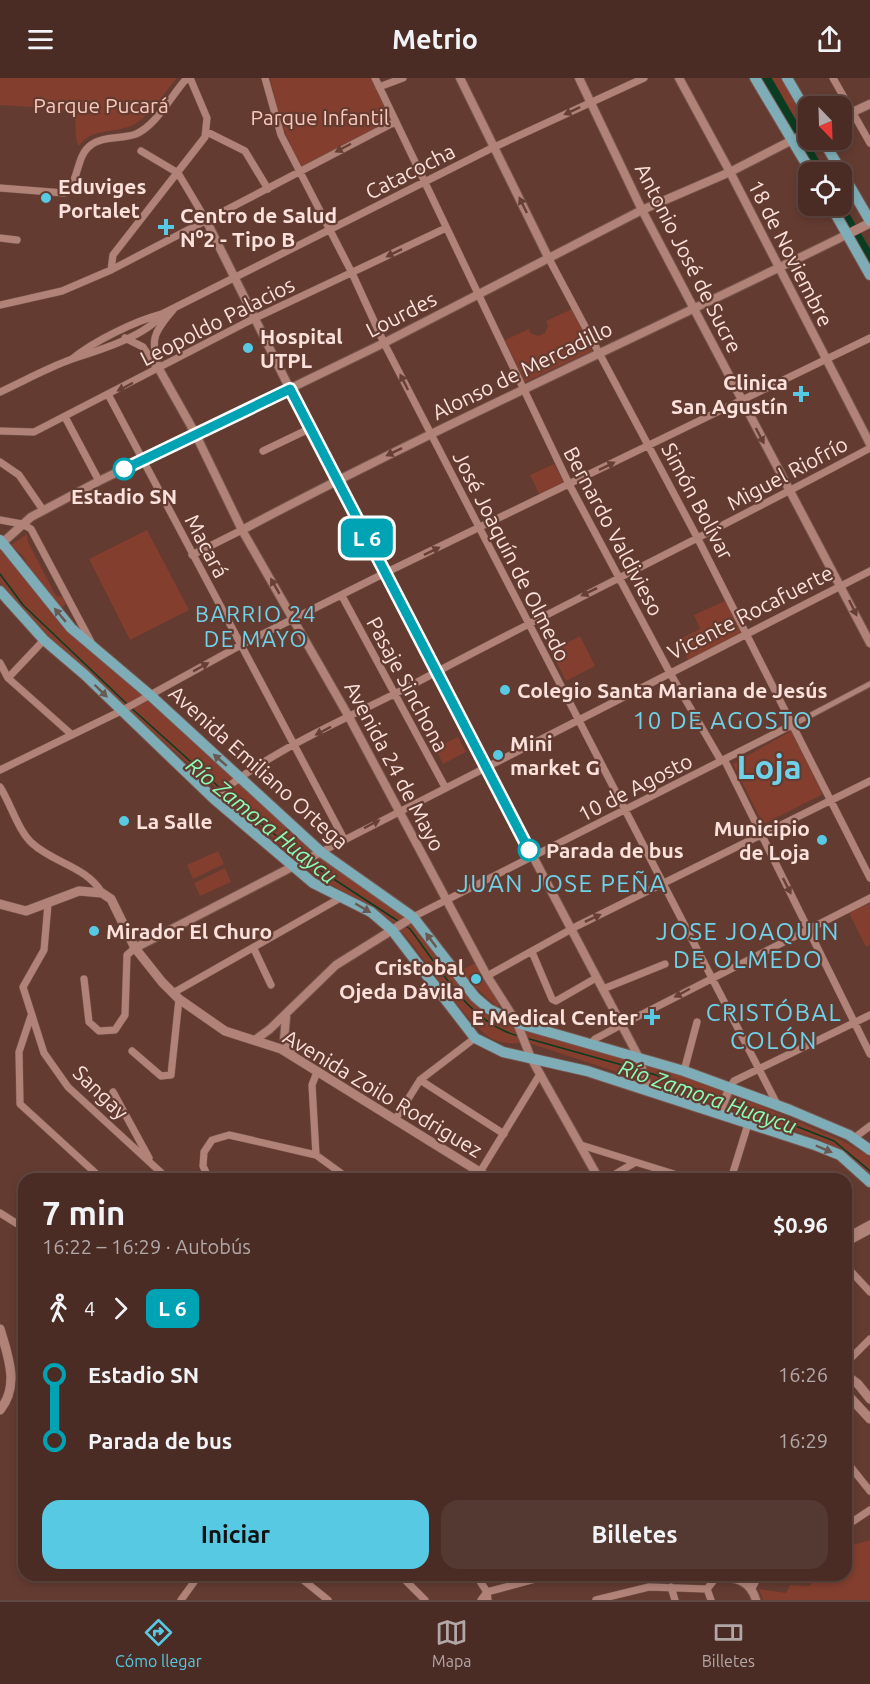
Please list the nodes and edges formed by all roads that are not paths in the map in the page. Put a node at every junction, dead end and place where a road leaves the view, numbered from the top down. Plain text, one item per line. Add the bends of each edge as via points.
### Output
1 (188, 78) edge
2 (265, 78) edge
3 (375, 78) edge
4 (403, 78) edge
5 (460, 78) edge
6 (579, 78) edge
7 (644, 78) edge
8 (679, 78) edge
9 (755, 78) edge
10 (787, 78) edge
11 (833, 78) edge
12 (379, 87) junction
13 (843, 96) edge
14 (798, 97) edge
15 (592, 102) junction
16 (870, 104) edge
17 (852, 112) joint
18 (395, 122) junction
19 (207, 132) junction
20 (798, 137) edge
21 (794, 139) junction
22 (870, 143) edge
23 (494, 147) junction
24 (829, 150) edge
25 (141, 151) dead end
26 (806, 162) edge
27 (300, 172) junction
28 (730, 172) junction
29 (178, 173) junction
30 (426, 182) junction
31 (0, 188) edge
32 (268, 189) junction
33 (642, 210) junction
34 (837, 216) edge
35 (206, 220) junction
36 (869, 222) edge
37 (447, 228) junction
38 (330, 230) junction
39 (849, 234) junction
40 (0, 238) edge
41 (17, 240) dead end
42 (549, 257) junction
43 (778, 269) junction
44 (111, 270) junction
45 (352, 273) junction
46 (870, 275) edge
47 (234, 276) junction
48 (479, 294) junction
49 (1, 301) edge
50 (176, 307) junction
51 (694, 309) junction
52 (162, 314) junction
53 (255, 318) junction
54 (125, 338) junction
55 (870, 338) edge
56 (384, 343) junction
57 (598, 353) junction
58 (72, 359) junction
59 (825, 360) junction
60 (159, 369) junction
61 (522, 388) junction
62 (290, 389) junction
63 (0, 392) edge
64 (109, 396) junction
65 (742, 400) junction
66 (65, 417) junction
67 (309, 429) junction
68 (0, 431) edge
69 (195, 433) junction
70 (431, 434) junction
71 (649, 446) junction
72 (870, 446) edge
73 (263, 451) dead end
74 (143, 459) junction
75 (0, 462) edge
76 (335, 480) junction
77 (99, 481) junction
78 (569, 484) junction
79 (789, 491) junction
80 (43, 510) junction
81 (0, 520) edge
82 (22, 524) junction
83 (481, 527) junction
84 (242, 530) junction
85 (698, 539) junction
86 (1, 543) edge
87 (192, 555) junction
88 (870, 571) edge
89 (385, 573) junction
90 (620, 577) junction
91 (842, 585) junction
92 (0, 591) edge
93 (342, 596) junction
94 (294, 619) junction
95 (528, 622) junction
96 (746, 633) junction
97 (44, 640) junction
98 (870, 643) edge
99 (241, 645) junction
100 (94, 647) junction
101 (0, 663) edge
102 (437, 671) junction
103 (670, 673) junction
104 (8, 678) junction
105 (870, 684) edge
106 (393, 694) junction
107 (148, 696) junction
108 (124, 709) junction
109 (348, 717) junction
110 (578, 720) junction
111 (794, 724) junction
112 (71, 734) junction
113 (296, 746) junction
114 (726, 761) junction
115 (484, 766) junction
116 (0, 770) edge
117 (237, 778) junction
118 (870, 782) edge
119 (0, 787) edge
120 (445, 787) junction
121 (216, 798) junction
122 (830, 801) junction
123 (399, 810) junction
124 (625, 812) junction
125 (761, 834) junction
126 (344, 839) junction
127 (321, 852) junction
128 (534, 858) junction
129 (292, 866) junction
130 (870, 878) edge
131 (664, 885) junction
132 (102, 893) junction
133 (342, 897) junction
134 (870, 898) edge
135 (446, 900) junction
136 (0, 904) edge
137 (48, 904) junction
138 (413, 917) junction
139 (809, 929) junction
140 (392, 930) junction
141 (573, 930) junction
142 (135, 948) junction
143 (254, 949) junction
144 (532, 952) junction
145 (665, 964) dead end
146 (487, 976) junction
147 (714, 976) junction
148 (596, 978) junction
149 (84, 979) dead end
150 (271, 985) dead end
151 (603, 989) junction
152 (176, 996) junction
153 (287, 1014) junction
154 (31, 1015) junction
155 (870, 1015) edge
156 (697, 1022) dead end
157 (517, 1023) junction
158 (854, 1023) junction
159 (621, 1025) junction
160 (475, 1038) junction
161 (255, 1040) junction
162 (591, 1044) junction
163 (132, 1051) dead end
164 (870, 1054) edge
165 (294, 1058) junction
166 (531, 1058) junction
167 (639, 1059) junction
168 (760, 1068) junction
169 (684, 1071) junction
170 (317, 1072) junction
171 (540, 1074) junction
172 (420, 1080) junction
173 (648, 1088) junction
174 (730, 1088) junction
175 (113, 1092) dead end
176 (778, 1106) junction
177 (719, 1114) junction
178 (395, 1119) junction
179 (748, 1124) junction
180 (870, 1126) edge
181 (504, 1134) junction
182 (854, 1138) junction
183 (581, 1145) junction
184 (870, 1150) edge
185 (316, 1155) junction
186 (151, 1163) junction
187 (634, 1163) junction
188 (480, 1172) joint
189 (95, 1173) edge
190 (162, 1173) edge
191 (206, 1173) edge
192 (341, 1173) edge
193 (596, 1173) edge
194 (617, 1173) edge
195 (669, 1173) edge
196 (733, 1173) edge
197 (870, 1182) edge
198 (0, 1213) edge
199 (18, 1224) edge
200 (870, 1224) edge
201 (870, 1230) edge
202 (852, 1234) edge
203 (852, 1240) edge
204 (852, 1272) edge
205 (870, 1292) edge
206 (0, 1329) edge
207 (870, 1339) edge
208 (852, 1357) edge
209 (852, 1380) edge
210 (870, 1399) edge
211 (852, 1400) edge
212 (0, 1410) edge
213 (870, 1419) edge
214 (852, 1468) edge
215 (870, 1491) edge
216 (870, 1510) edge
217 (852, 1522) edge
218 (195, 1581) edge
219 (304, 1581) edge
220 (408, 1581) edge
221 (479, 1581) edge
222 (532, 1581) edge
223 (713, 1581) edge
224 (747, 1581) edge
225 (756, 1581) edge
226 (671, 1587) junction
227 (753, 1588) junction
228 (707, 1589) junction
229 (627, 1591) junction
230 (487, 1596) edge
231 (181, 1600) edge
232 (328, 1600) edge
233 (425, 1600) edge
234 (481, 1600) edge
235 (596, 1600) edge
236 (629, 1600) edge
237 (675, 1600) edge
238 (711, 1600) edge
239 (756, 1600) edge

1 - 19 street via 207,118
1 - 31 street via 142,131 88,147 71,188 64,193
2 - 27 street, José Joaquín de Olmedo via 281,135
3 - 12 street, Bernardo Valdivieso
4 - 12 street
5 - 23 street, Simón Bolívar
6 - 15 street, Antonio José de Sucre
7 - 15 street, Catacocha
8 - 28 street, 18 de Noviembre
9 - 21 main road
10 - 14 main road
11 - 13 street
12 - 18 street, Bernardo Valdivieso
15 -> 23 street, Catacocha
15 - 33 street, Antonio José de Sucre
16 - 17 street
17 - 22 street
18 -> 27 street
18 - 30 street, Bernardo Valdivieso
19 - 29 street
19 - 32 street via 245,151
20 - 21 street, Lourdes
21 - 26 main road
21 - 28 street, Lourdes
23 - 30 street, Catacocha
42 -> 23 street, Simón Bolívar
24 - 36 main road
25 - 29 street
27 - 32 street
27 - 38 street, José Joaquín de Olmedo
28 - 33 street, Lourdes
28 - 43 street, 18 de Noviembre
29 - 35 street
29 - 44 street via 113,255
30 - 37 street, Bernardo Valdivieso
30 - 38 street, Catacocha
32 - 35 street
33 - 42 street, Lourdes
33 - 51 street, Antonio José de Sucre
34 - 39 main road
35 - 44 street
35 - 47 street
36 - 39 main road, Alonso de Mercadillo
37 -> 45 street, Leopoldo Palacios
37 - 48 street, Bernardo Valdivieso
38 - 45 street, José Joaquín de Olmedo
38 - 47 street, Catacocha
39 - 43 street, Alonso de Mercadillo
39 - 46 main road
40 - 41 street
42 - 48 street, Lourdes
42 - 57 street, Simón Bolívar
43 - 51 street, Alonso de Mercadillo
43 - 59 street, 18 de Noviembre
44 - 49 street via 62,291
45 - 53 street, Leopoldo Palacios
45 - 56 street, José Joaquín de Olmedo
47 - 50 street, Catacocha
47 - 53 street
48 - 56 street, Lourdes
48 - 61 street, Bernardo Valdivieso
50 - 52 street, Catacocha
50 - 60 street via 154,338 153,351
51 - 57 street, Alonso de Mercadillo
51 - 65 street, Antonio José de Sucre
52 - 54 street, Catacocha via 156,322
52 - 58 street, Catacocha via 81,351
53 - 60 street, Leopoldo Palacios
53 - 62 street
54 - 58 street, Catacocha
54 - 60 street via 143,347
55 - 59 street
56 - 62 street, Lourdes
70 -> 56 street, José Joaquín de Olmedo
57 - 61 street, Alonso de Mercadillo
57 - 71 street, Simón Bolívar
58 - 63 street, Catacocha
59 - 65 street
59 - 72 street, 18 de Noviembre
60 -> 64 street, Leopoldo Palacios
60 - 69 street, Avenida 24 de Mayo
61 - 70 street, Alonso de Mercadillo
61 - 78 street, Bernardo Valdivieso
62 - 67 street
62 - 69 street, Lourdes
64 - 66 street, Leopoldo Palacios
64 - 74 street, Macará
65 - 71 street
65 -> 79 street, Antonio José de Sucre
66 - 68 street, Leopoldo Palacios via 34,432
66 - 77 street
67 - 73 street
67 - 76 street
69 - 74 street, Lourdes
69 - 84 street, Avenida 24 de Mayo
70 -> 76 street, Alonso de Mercadillo
70 - 83 street, José Joaquín de Olmedo
78 -> 71 street
71 - 85 street, Simón Bolívar
72 - 79 street, Miguel Riofrío
74 - 77 street, Lourdes
74 - 87 street, Macará
75 - 80 street via 19,475
76 - 84 street, Alonso de Mercadillo
76 - 89 street
77 - 80 street, Lourdes
78 - 83 street
78 - 90 street, Bernardo Valdivieso
79 - 85 street, Miguel Riofrío
79 - 91 street, Antonio José de Sucre
80 - 82 street, Lourdes
81 - 82 street
82 - 86 street, Lourdes
82 - 100 street, Avenida Emiliano Ortega via 32,529
89 -> 83 street
83 - 95 street, José Joaquín de Olmedo
84 - 87 street, Alonso de Mercadillo
94 -> 84 street, Avenida 24 de Mayo
85 - 90 street, Miguel Riofrío
85 - 96 street, Simón Bolívar
100 -> 86 main road, Avenida Emiliano Ortega via 71,628
87 - 99 street, Macará
88 - 91 street, Vicente Rocafuerte
89 - 93 street
89 - 102 street
90 -> 95 street, Miguel Riofrío
90 - 103 street, Bernardo Valdivieso
91 - 96 street, Vicente Rocafuerte
91 -> 98 street, Antonio José de Sucre
92 - 97 main road
93 - 94 street
93 - 106 street, Pasaje Sinchona
94 - 99 street
94 - 109 street, Avenida 24 de Mayo
95 - 102 street, Miguel Riofrío
95 - 110 street, José Joaquín de Olmedo
96 - 103 street, Vicente Rocafuerte
96 - 111 street, Simón Bolívar
97 - 104 street
97 -> 108 main road
107 -> 99 street
99 - 113 street, Macará
100 - 107 main road, Avenida Emiliano Ortega
101 - 104 street
102 - 106 street, Miguel Riofrío
102 - 115 street
103 - 110 street, Vicente Rocafuerte
103 - 114 street, Bernardo Valdivieso via 720,759
104 - 112 street
105 - 111 street, 10 de Agosto
106 - 109 street, Miguel Riofrío
106 - 120 street, Pasaje Sinchona
107 - 108 street
117 -> 107 main road, Avenida Emiliano Ortega
108 - 112 street
108 - 121 main road
109 -> 113 street, Miguel Riofrío
109 - 123 street, Avenida 24 de Mayo
110 - 115 street, Vicente Rocafuerte
110 - 124 street, José Joaquín de Olmedo
111 - 114 street, 10 de Agosto
111 - 122 street, Simón Bolívar
112 - 116 street
113 - 117 street, Miguel Riofrío
113 - 126 street, Macará
114 - 124 street, 10 de Agosto
114 - 125 street, Bernardo Valdivieso
115 - 120 street, Vicente Rocafuerte
115 - 128 street
117 - 121 street, Miguel Riofrío
117 - 127 main road, Avenida Emiliano Ortega
118 - 122 street
119 - 132 street via 33,844 70,864
120 - 123 street, Vicente Rocafuerte
121 - 129 main road
122 - 125 street
122 - 130 street, Simón Bolívar
126 -> 123 street, Vicente Rocafuerte
123 - 135 street, Avenida 24 de Mayo
124 - 128 street, 10 de Agosto
124 - 131 street, José Joaquín de Olmedo
125 - 131 street
125 -> 139 street, Bernardo Valdivieso
126 - 127 street, Vicente Rocafuerte
127 - 129 street, Vicente Rocafuerte
127 - 138 main road, Avenida Emiliano Ortega
128 - 135 street, 10 de Agosto
128 - 141 street
129 - 133 main road
129 - 142 street, Vicente Rocafuerte
141 -> 131 street
131 - 147 street, José Joaquín de Olmedo
132 - 137 main road via 79,891
132 - 142 main road, Avenida Zoilo Rodriguez via 113,902
133 -> 140 main road via 371,912
133 - 143 street
134 - 139 street
135 - 138 street, 10 de Agosto
135 - 146 street, Avenida 24 de Mayo
136 - 137 main road via 26,910
137 - 154 street, Sangay via 44,950 24,984
138 - 140 street
157 -> 138 main road, Avenida Emiliano Ortega via 475,997
139 - 147 street
139 - 158 street, Bernardo Valdivieso
140 - 153 street via 336,965
140 - 160 main road
141 - 144 street
141 - 148 street
142 - 149 street via 126,955 125,1015 115,1030 99,1030 89,1022
142 - 152 main road, Avenida Zoilo Rodriguez
143 - 150 street
143 - 152 street
144 - 146 street
144 - 148 street via 556,1001
145 - 151 street
146 - 157 street, Avenida 24 de Mayo
147 -> 159 street
147 - 168 street, José Joaquín de Olmedo
148 - 151 street
151 - 159 street
152 - 161 main road, Avenida Zoilo Rodriguez via 225,1031
152 - 163 street via 171,1076 161,1076
153 - 161 street
153 - 165 street via 284,1040
154 - 186 street, Sangay via 44,1053 68,1087
154 - 189 street via 19,1052 20,1104
155 - 158 street
156 - 169 street
157 - 162 main road, Avenida Emiliano Ortega
157 - 166 street, Avenida 24 de Mayo
158 - 164 street, Bernardo Valdivieso
158 - 168 street
159 - 162 street
159 - 167 street
160 - 166 main road via 502,1052
160 - 172 street
161 - 165 main road, Avenida Zoilo Rodriguez
162 - 167 main road, Avenida Emiliano Ortega
165 - 170 main road, Avenida Zoilo Rodriguez
166 - 171 street, Avenida 24 de Mayo
166 - 173 main road
167 - 169 main road, Avenida Emiliano Ortega
167 - 173 street
168 - 174 street via 734,1081
168 - 176 street, José Joaquín de Olmedo
169 - 174 main road, Avenida Emiliano Ortega
170 - 178 main road, Avenida Zoilo Rodriguez
170 - 185 street via 312,1085
171 - 181 street
171 - 183 street, Avenida 24 de Mayo
172 - 178 street
172 - 181 street
173 - 177 main road
174 - 176 main road, Avenida Emiliano Ortega
174 - 177 street
175 - 186 street
176 - 182 main road, Avenida Emiliano Ortega
177 - 179 main road
178 - 188 main road, Avenida Zoilo Rodriguez
179 - 196 street
179 -> 197 main road via 840,1155
180 - 182 street
181 - 188 street
182 - 184 main road, Avenida Emiliano Ortega
183 - 187 street
183 - 193 street, Avenida 24 de Mayo
185 - 191 street via 229,1135 218,1136 204,1152
185 - 192 street
186 - 190 street, Sangay
187 - 194 street
187 - 195 street
198 - 199 street
200 - 202 street
201 - 203 street
204 - 205 street
206 - 212 main road via 12,1372 9,1396
207 - 208 street
209 - 210 main road
211 - 213 main road
214 - 215 street
216 - 217 street
218 - 231 street
219 - 232 street
220 - 233 street
221 - 230 street
222 - 230 street
223 - 228 street
224 - 227 street
225 - 227 street
226 - 228 street
226 - 229 street
226 - 237 street
227 - 239 street
228 - 238 street
229 - 235 street
229 - 236 street
230 - 234 street

